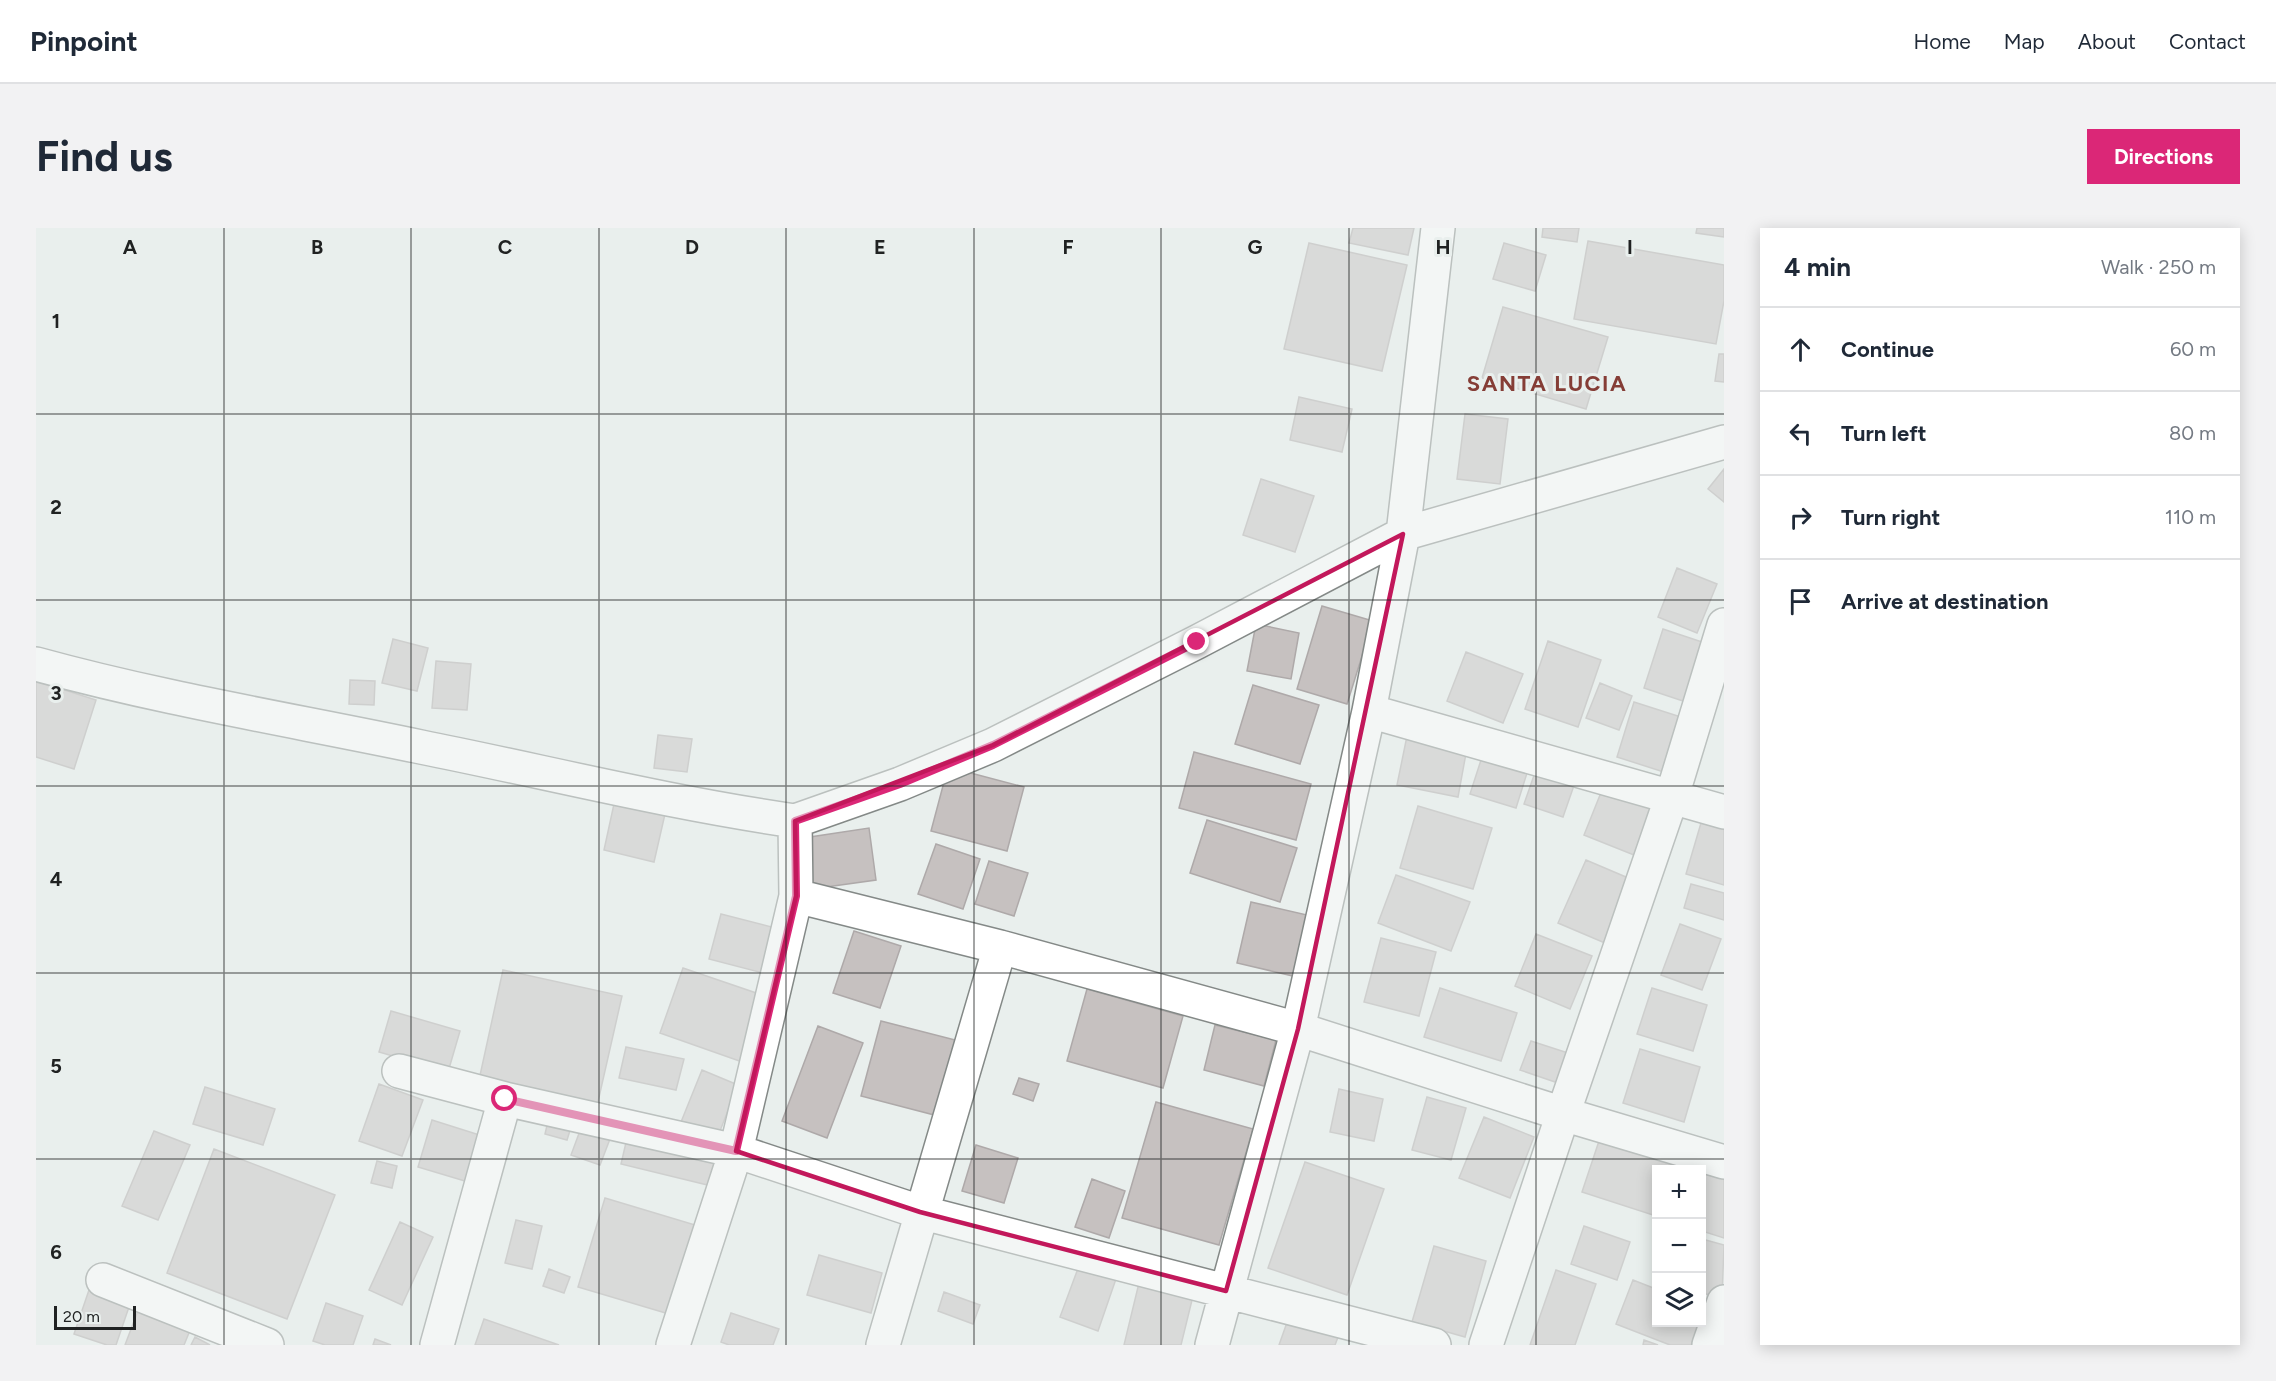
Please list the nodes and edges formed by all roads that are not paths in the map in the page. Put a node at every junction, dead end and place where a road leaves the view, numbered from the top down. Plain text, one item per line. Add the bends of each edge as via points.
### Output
1 (1438, 228) edge
2 (1724, 442) edge
3 (1403, 534) junction
4 (1724, 625) edge
5 (36, 664) edge
6 (1369, 711) junction
7 (1672, 796) junction
8 (1724, 812) edge
9 (795, 821) junction
10 (796, 896) junction
11 (1000, 947) junction
12 (1298, 1029) junction
13 (399, 1071) dead end
14 (505, 1099) junction
15 (1563, 1114) junction
16 (736, 1151) junction
17 (1724, 1162) edge
18 (920, 1212) junction
19 (103, 1280) dead end
20 (1226, 1291) junction
21 (1724, 1302) edge
22 (255, 1343) edge
23 (437, 1345) edge
24 (673, 1345) edge
25 (883, 1345) edge
26 (1212, 1345) edge
27 (1434, 1345) edge
28 (1486, 1345) edge
29 (1709, 1345) edge

1 - 3 main road
2 - 3 main road
3 - 6 main road
3 - 9 main road via 993,745 900,784
4 - 7 main road
5 - 9 main road via 108,684 275,719 738,813
6 - 7 main road
6 - 12 main road
7 - 8 main road
7 - 15 main road
9 - 10 main road
10 - 11 main road
10 - 16 main road
11 - 12 main road
11 - 18 main road
12 - 15 main road
12 - 20 main road
13 - 14 main road
14 - 16 main road
14 - 23 main road
15 - 17 main road
15 - 28 main road
16 - 18 main road
16 - 24 main road
18 - 20 main road
18 - 25 main road
19 - 22 main road
20 - 26 main road
20 - 27 main road
21 - 29 main road

